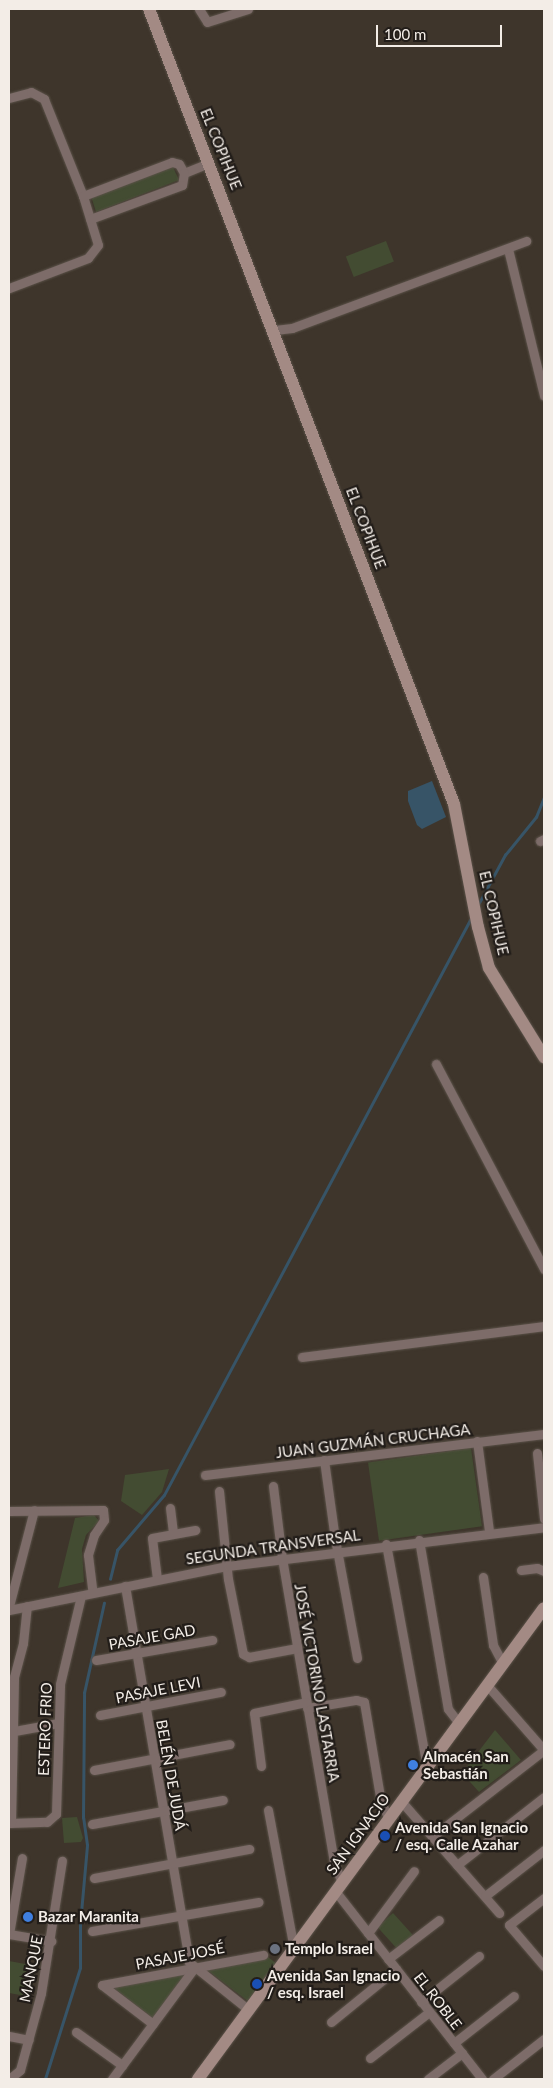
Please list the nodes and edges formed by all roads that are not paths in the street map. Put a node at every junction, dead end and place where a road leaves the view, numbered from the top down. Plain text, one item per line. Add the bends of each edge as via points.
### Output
1 (149, 9) edge
2 (199, 9) edge
3 (248, 9) edge
4 (9, 98) edge
5 (209, 163) junction
6 (184, 173) junction
7 (83, 196) junction
8 (90, 219) junction
9 (526, 241) dead end
10 (508, 249) junction
11 (9, 288) edge
12 (275, 330) junction
13 (544, 396) edge
14 (544, 1057) edge
15 (436, 1064) dead end
16 (544, 1269) edge
17 (544, 1326) edge
18 (302, 1357) dead end
19 (544, 1434) edge
20 (477, 1441) junction
21 (537, 1453) dead end
22 (324, 1460) junction
23 (205, 1475) dead end
24 (273, 1486) dead end
25 (219, 1491) dead end
26 (170, 1508) dead end
27 (34, 1510) junction
28 (9, 1511) edge
29 (544, 1519) edge
30 (544, 1527) edge
31 (195, 1530) dead end
32 (489, 1531) junction
33 (173, 1534) junction
34 (419, 1540) junction
35 (386, 1544) junction
36 (338, 1551) junction
37 (282, 1558) junction
38 (228, 1566) junction
39 (521, 1570) dead end
40 (544, 1572) edge
41 (484, 1577) dead end
42 (157, 1579) junction
43 (124, 1586) junction
44 (93, 1593) junction
45 (81, 1596) junction
46 (27, 1606) junction
47 (9, 1608) edge
48 (544, 1608) edge
49 (212, 1640) dead end
50 (297, 1648) junction
51 (135, 1654) junction
52 (357, 1658) dead end
53 (96, 1660) dead end
54 (503, 1664) junction
55 (487, 1684) junction
56 (221, 1692) dead end
57 (307, 1705) junction
58 (145, 1706) junction
59 (100, 1714) dead end
60 (58, 1723) junction
61 (459, 1724) junction
62 (10, 1731) edge
63 (230, 1744) dead end
64 (544, 1750) edge
65 (154, 1759) junction
66 (261, 1766) dead end
67 (427, 1768) junction
68 (94, 1770) dead end
69 (544, 1797) edge
70 (223, 1800) dead end
71 (401, 1801) junction
72 (268, 1810) dead end
73 (164, 1811) junction
74 (389, 1820) junction
75 (10, 1823) edge
76 (92, 1824) dead end
77 (433, 1836) junction
78 (249, 1849) dead end
79 (544, 1850) edge
80 (22, 1858) dead end
81 (62, 1861) dead end
82 (173, 1863) junction
83 (457, 1865) junction
84 (414, 1871) dead end
85 (94, 1878) dead end
86 (339, 1887) junction
87 (485, 1896) junction
88 (544, 1898) edge
89 (258, 1902) dead end
90 (499, 1913) dead end
91 (182, 1915) junction
92 (439, 1920) dead end
93 (92, 1931) dead end
94 (9, 1934) edge
95 (368, 1934) junction
96 (51, 1940) junction
97 (294, 1949) junction
98 (544, 1949) edge
99 (263, 1954) dead end
100 (479, 1956) dead end
101 (536, 1956) junction
102 (388, 1960) junction
103 (544, 1966) edge
104 (194, 1968) junction
105 (396, 1969) junction
106 (514, 1996) dead end
107 (421, 2002) junction
108 (249, 2010) junction
109 (429, 2012) junction
110 (331, 2022) dead end
111 (153, 2024) junction
112 (76, 2032) dead end
113 (9, 2036) edge
114 (544, 2039) edge
115 (29, 2040) junction
116 (454, 2043) junction
117 (462, 2053) junction
118 (370, 2058) dead end
119 (122, 2065) junction
120 (11, 2078) edge
121 (112, 2079) edge
122 (198, 2079) edge
123 (428, 2079) edge
124 (482, 2079) edge
125 (493, 2079) edge

1 - 5 main road, EL COPIHUE
2 - 3 street via 207,22
4 - 7 street via 31,92 44,99
5 - 6 street
5 - 12 main road, EL COPIHUE
6 - 7 street via 179,164 172,162
6 - 8 street via 182,185
7 - 8 street
8 - 11 street via 98,245 92,255
9 - 10 street
10 - 12 street via 292,328
10 - 13 street
12 - 14 main road, EL COPIHUE via 454,804 489,968
15 - 16 street
17 - 18 street
19 - 20 street, JUAN GUZMÁN CRUCHAGA
20 - 22 street, JUAN GUZMÁN CRUCHAGA
20 - 32 street
21 - 29 street
22 - 23 street, JUAN GUZMÁN CRUCHAGA
22 - 36 street
24 - 37 street, JOSÉ VICTORINO LASTARRIA
25 - 38 street
26 - 33 street
27 - 28 street
27 - 44 street via 103,1510 104,1520 94,1535 88,1556
27 - 47 street
30 - 32 street, SEGUNDA TRANSVERSAL
31 - 33 street
32 - 34 street, SEGUNDA TRANSVERSAL
33 - 42 street via 152,1538
34 - 35 street, SEGUNDA TRANSVERSAL
34 - 61 street via 448,1709
35 - 36 street, SEGUNDA TRANSVERSAL
35 - 67 street
36 - 37 street, SEGUNDA TRANSVERSAL
36 - 52 street
37 - 38 street, SEGUNDA TRANSVERSAL
37 - 50 street, JOSÉ VICTORINO LASTARRIA
38 - 42 street, SEGUNDA TRANSVERSAL
38 - 50 street via 245,1656
39 - 40 street via 537,1568
41 - 54 street via 493,1645
42 - 43 street, SEGUNDA TRANSVERSAL
43 - 44 street, SEGUNDA TRANSVERSAL
43 - 51 street, BELÉN DE JUDÁ
44 - 45 street, SEGUNDA TRANSVERSAL
45 - 46 street, SEGUNDA TRANSVERSAL
45 - 60 street, ESTERO FRIO via 61,1679
46 - 47 street, SEGUNDA TRANSVERSAL
46 - 62 street via 14,1677
48 - 54 main road, SAN IGNACIO
49 - 51 street, PASAJE GAD
50 - 57 street, JOSÉ VICTORINO LASTARRIA
51 - 53 street, PASAJE GAD
51 - 58 street, BELÉN DE JUDÁ
54 - 55 main road, SAN IGNACIO
55 - 61 main road, SAN IGNACIO
55 - 64 street
56 - 58 street, PASAJE LEVI
57 - 66 street via 254,1714
57 - 74 street via 364,1702 382,1802
57 - 86 street, JOSÉ VICTORINO LASTARRIA
58 - 59 street, PASAJE LEVI
58 - 65 street, BELÉN DE JUDÁ
60 - 62 street
60 - 75 street, ESTERO FRIO via 54,1820
61 - 67 main road, SAN IGNACIO
62 - 75 street
63 - 65 street
64 - 77 street
65 - 68 street
65 - 73 street, BELÉN DE JUDÁ
67 - 71 main road, SAN IGNACIO
69 - 83 street
70 - 73 street
71 - 74 main road, SAN IGNACIO
71 - 77 street
72 - 97 street
73 - 76 street
73 - 82 street, BELÉN DE JUDÁ
74 - 86 main road, SAN IGNACIO
77 - 83 street
78 - 82 street
79 - 87 street
80 - 94 street
81 - 96 street, MANQUE
82 - 85 street
82 - 91 street, BELÉN DE JUDÁ
83 - 87 street
84 - 95 street
86 - 95 street, EL ROBLE
86 - 97 main road, SAN IGNACIO
87 - 90 street
88 - 101 street via 509,1925
89 - 91 street
91 - 93 street
91 - 104 street, BELÉN DE JUDÁ via 188,1959
92 - 102 street
94 - 96 street
95 - 102 street, EL ROBLE
96 - 115 street, MANQUE
97 - 108 main road, SAN IGNACIO
98 - 101 street
99 - 104 street, PASAJE JOSÉ
100 - 107 street
101 - 103 street
102 - 105 street, EL ROBLE
104 - 108 street
104 - 111 street
104 - 111 street, PASAJE JOSÉ via 102,1985
105 - 107 street, EL ROBLE
105 - 110 street
106 - 116 street
107 - 109 street, EL ROBLE
108 - 122 main road, SAN IGNACIO
109 - 116 street, EL ROBLE
109 - 118 street
111 - 119 street
112 - 119 street
113 - 115 street
114 - 125 street
115 - 120 street, MANQUE via 20,2070
116 - 117 street, EL ROBLE
117 - 123 street
117 - 124 street, EL ROBLE
119 - 121 street

